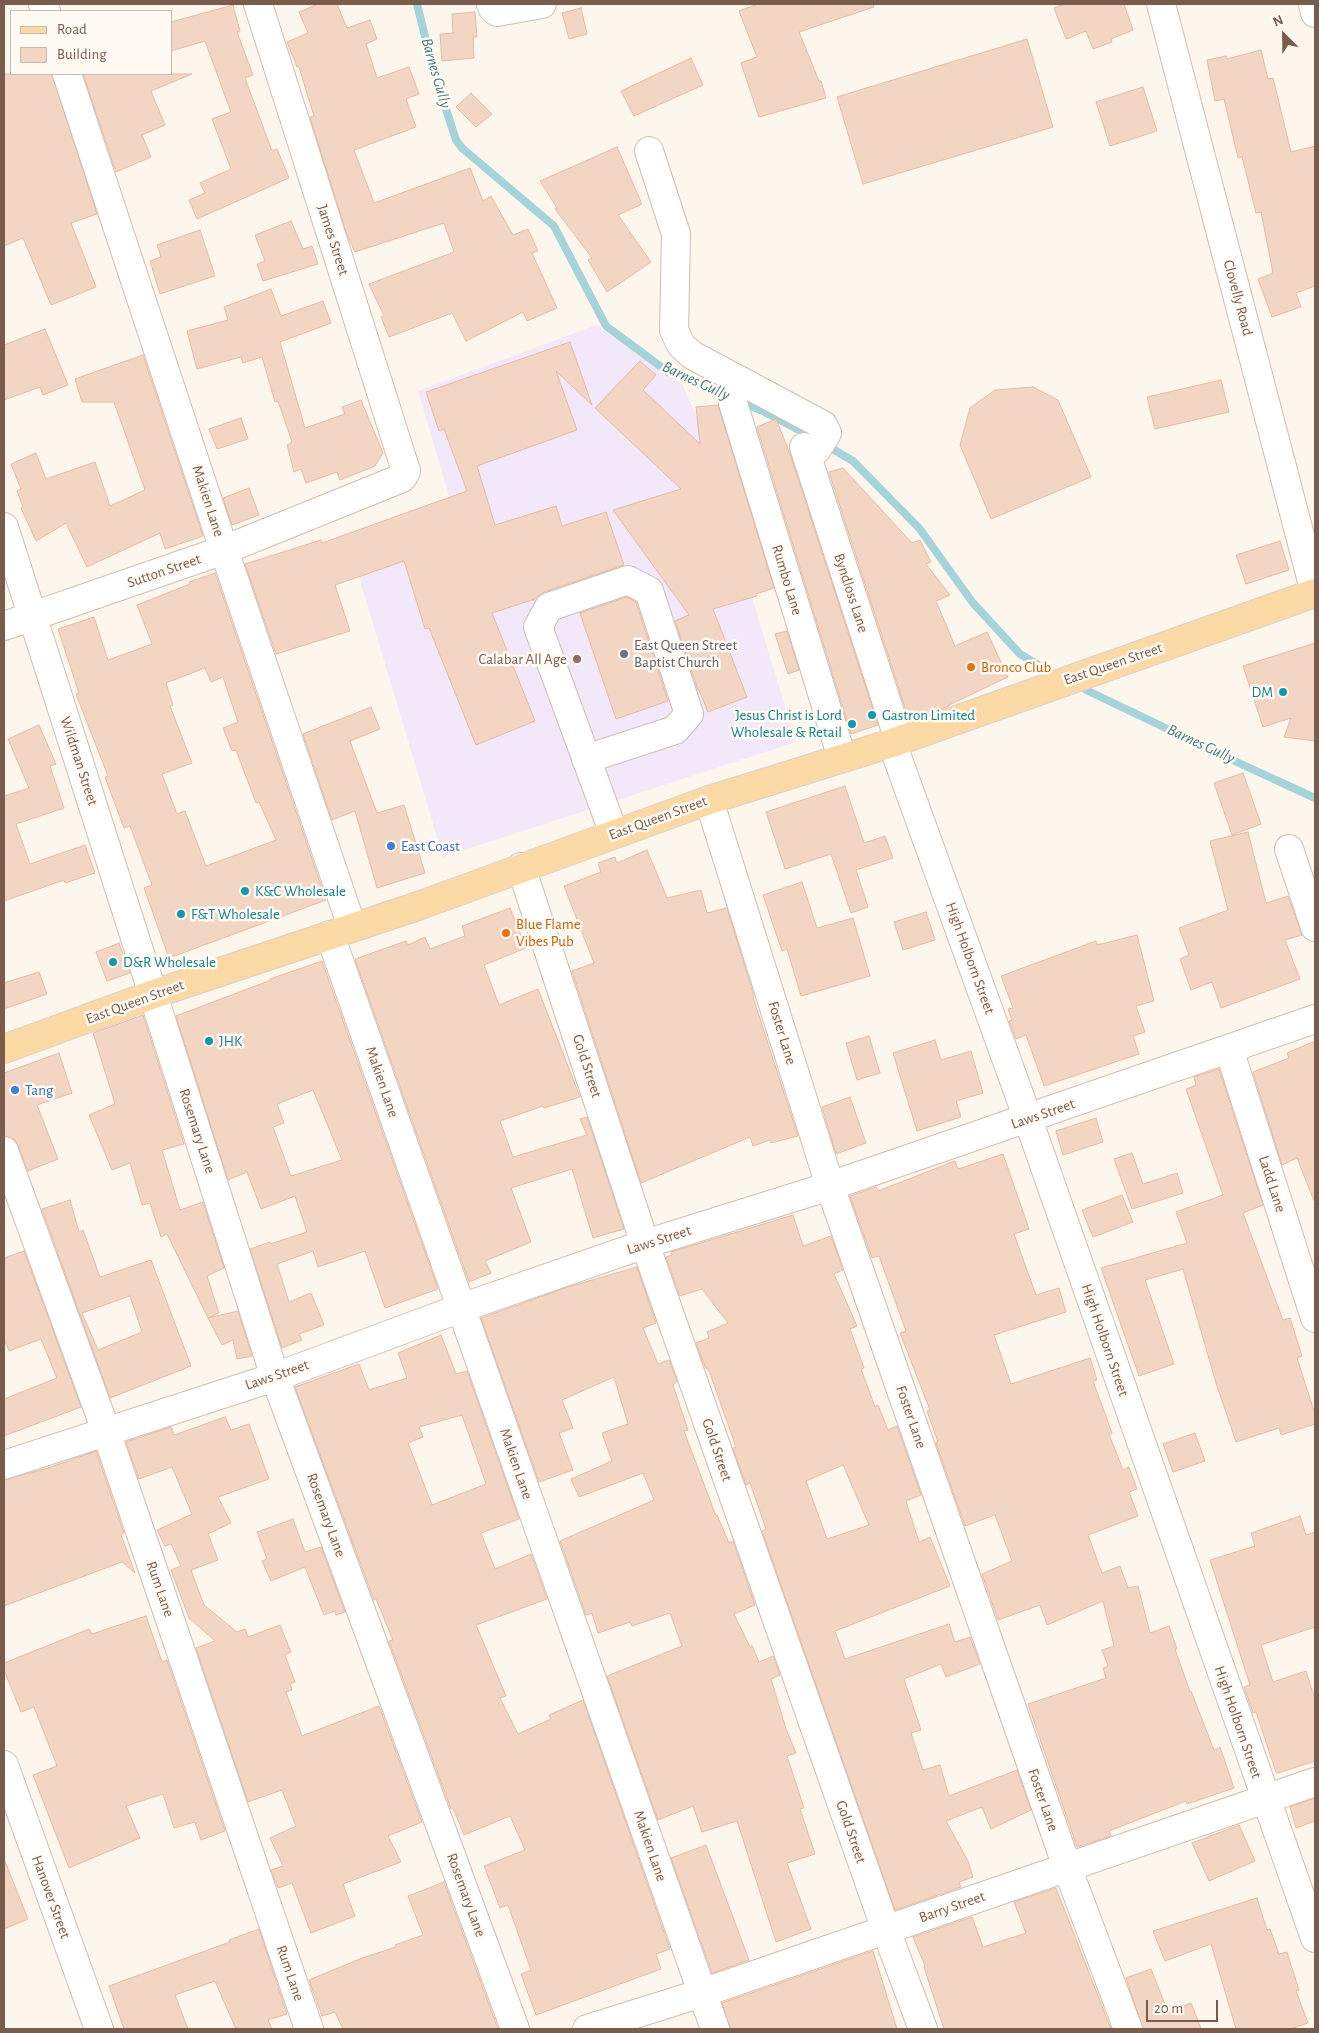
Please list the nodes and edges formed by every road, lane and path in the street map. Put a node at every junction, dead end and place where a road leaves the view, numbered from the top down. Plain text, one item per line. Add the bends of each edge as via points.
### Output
1 (258, 4) edge
2 (491, 4) edge
3 (542, 4) edge
4 (1161, 4) edge
5 (1312, 4) edge
6 (1315, 13) edge
7 (67, 75) edge
8 (649, 150) dead end
9 (733, 403) dead end
10 (404, 475) joint
11 (4, 527) edge
12 (224, 550) junction
13 (1315, 593) edge
14 (33, 617) junction
15 (4, 626) edge
16 (895, 742) junction
17 (842, 758) junction
18 (586, 759) junction
19 (709, 800) junction
20 (614, 834) junction
21 (1289, 849) dead end
22 (522, 867) junction
23 (1315, 927) edge
24 (341, 931) junction
25 (154, 994) junction
26 (1315, 1019) edge
27 (4, 1049) edge
28 (1229, 1049) junction
29 (1028, 1119) junction
30 (4, 1151) edge
31 (830, 1186) junction
32 (645, 1244) junction
33 (461, 1308) junction
34 (1315, 1318) edge
35 (275, 1377) junction
36 (106, 1431) junction
37 (4, 1465) edge
38 (4, 1765) edge
39 (1315, 1782) edge
40 (1265, 1799) junction
41 (1067, 1867) junction
42 (886, 1930) junction
43 (1315, 1938) edge
44 (702, 1993) junction
45 (98, 2029) edge
46 (309, 2029) edge
47 (515, 2029) edge
48 (587, 2029) edge
49 (715, 2029) edge
50 (922, 2029) edge
51 (1128, 2029) edge

1 - 10 street, James Street via 406,471
2 - 3 street via 497,12
4 - 13 street, Clovelly Road
5 - 6 street
7 - 12 street, Makien Lane
8 - 16 street, Byndloss Lane via 676,234 674,330 681,345 692,355 823,425 814,447
9 - 17 street, Rumbo Lane
10 - 12 street, Sutton Street
11 - 14 street, Wildman Street
12 - 14 street, Sutton Street
12 - 24 street, Makien Lane
13 - 16 main road, East Queen Street
14 - 15 street, Sutton Street
14 - 25 street, Wildman Street
16 - 17 main road, East Queen Street
16 - 29 street, High Holborn Street
17 - 19 main road, East Queen Street
18 - 18 street via 675,730 689,714 649,591 628,580 549,607 538,628
18 - 20 street
19 - 20 main road, East Queen Street
19 - 31 street, Foster Lane
20 - 22 main road, East Queen Street
21 - 23 street
22 - 24 main road, East Queen Street
22 - 32 street, Gold Street
24 - 25 main road, East Queen Street
24 - 33 street, Makien Lane
25 - 27 main road, East Queen Street
25 - 35 street, Rosemary Lane
26 - 28 street, Laws Street
28 - 29 street, Laws Street
28 - 34 street, Ladd Lane
29 - 31 street, Laws Street
29 - 40 street, High Holborn Street
30 - 36 street, Rum Lane
31 - 32 street, Laws Street
31 - 41 street, Foster Lane
32 - 33 street, Laws Street
32 - 42 street, Gold Street
33 - 35 street, Laws Street
33 - 44 street, Makien Lane
35 - 36 street, Laws Street
35 - 47 street, Rosemary Lane
36 - 37 street, Laws Street
36 - 46 street, Rum Lane
38 - 45 street, Hanover Street
39 - 40 street, Barry Street
40 - 41 street, Barry Street
40 - 43 street, High Holborn Street
41 - 42 street, Barry Street
41 - 51 street, Foster Lane
42 - 44 street, Barry Street
42 - 50 street, Gold Street
44 - 48 street, Barry Street
44 - 49 street, Makien Lane

